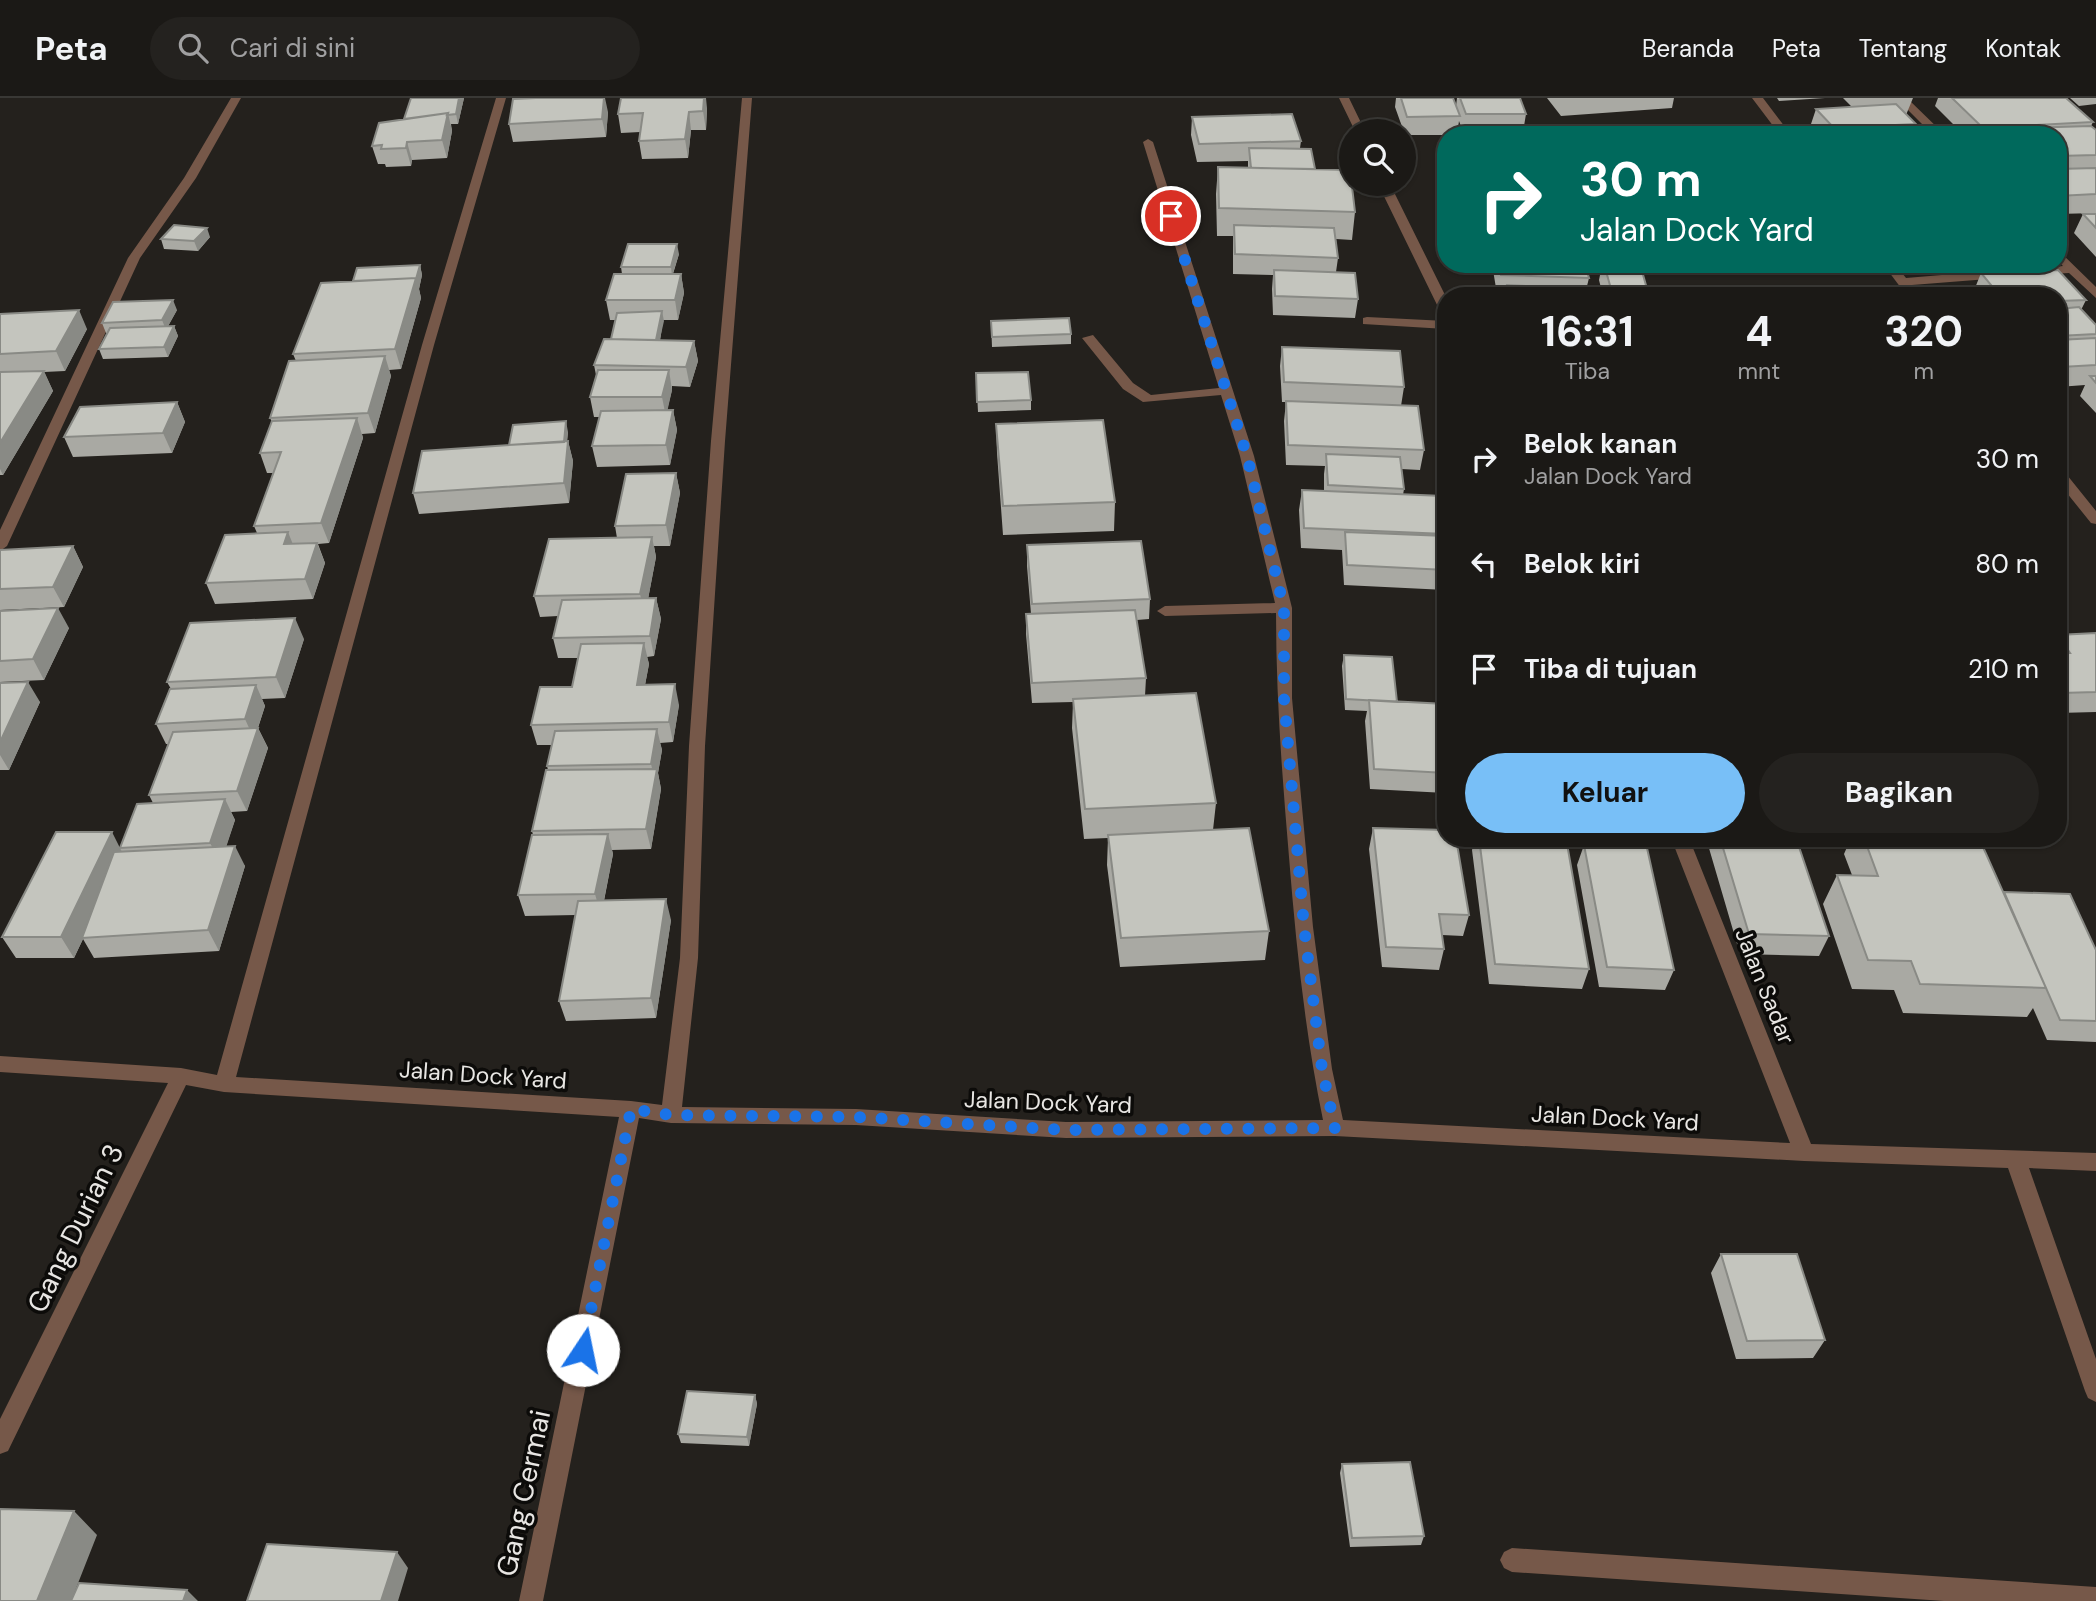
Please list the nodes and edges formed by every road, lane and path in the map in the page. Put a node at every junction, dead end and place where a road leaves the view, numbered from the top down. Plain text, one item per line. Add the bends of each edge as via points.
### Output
1 (236, 98) edge
2 (501, 98) edge
3 (747, 98) edge
4 (1344, 98) edge
5 (1757, 98) edge
6 (1901, 98) edge
7 (1354, 119) edge
8 (1779, 126) edge
9 (1931, 126) edge
10 (1148, 142) dead end
11 (1390, 196) edge
12 (2067, 265) edge
13 (2067, 269) edge
14 (2070, 269) junction
15 (1896, 273) edge
16 (2015, 273) edge
17 (1903, 282) junction
18 (1907, 287) edge
19 (1437, 293) edge
20 (2096, 294) edge
21 (1367, 321) dead end
22 (1437, 325) edge
23 (1088, 338) dead end
24 (1225, 391) junction
25 (2067, 484) edge
26 (2096, 520) edge
27 (0, 546) edge
28 (1284, 608) junction
29 (1166, 611) dead end
30 (1684, 847) edge
31 (0, 1064) edge
32 (181, 1076) junction
33 (224, 1084) junction
34 (631, 1109) junction
35 (671, 1115) junction
36 (1335, 1128) junction
37 (1804, 1152) junction
38 (2015, 1158) junction
39 (2096, 1162) edge
40 (2096, 1391) edge
41 (0, 1443) edge
42 (1512, 1560) dead end
43 (2096, 1599) edge
44 (531, 1601) edge

1 - 27 street via 190,178 134,258
2 - 33 street
3 - 35 street via 696,746 689,958
4 - 7 street
5 - 8 street
6 - 9 street
10 - 24 street
11 - 19 street
12 - 14 street
13 - 14 street
14 - 20 street
15 - 17 street
16 - 17 street
17 - 18 street
21 - 22 street
23 - 24 street via 1128,386 1148,399
24 - 28 street via 1247,456
25 - 26 street
28 - 29 street
28 - 36 street via 1284,698 1304,927 1322,1069
30 - 37 street, Jalan Sadar
31 - 32 street, Jalan Dock Yard
32 - 33 street, Jalan Dock Yard
32 - 41 street, Gang Durian 3
33 - 34 street, Jalan Dock Yard
34 - 35 street, Jalan Dock Yard
34 - 44 street, Gang Cermai
35 - 36 street, Jalan Dock Yard via 856,1117 1066,1130
36 - 37 street, Jalan Dock Yard
37 - 38 street, Jalan Dock Yard
38 - 39 street, Jalan Dock Yard
38 - 40 street
42 - 43 street

